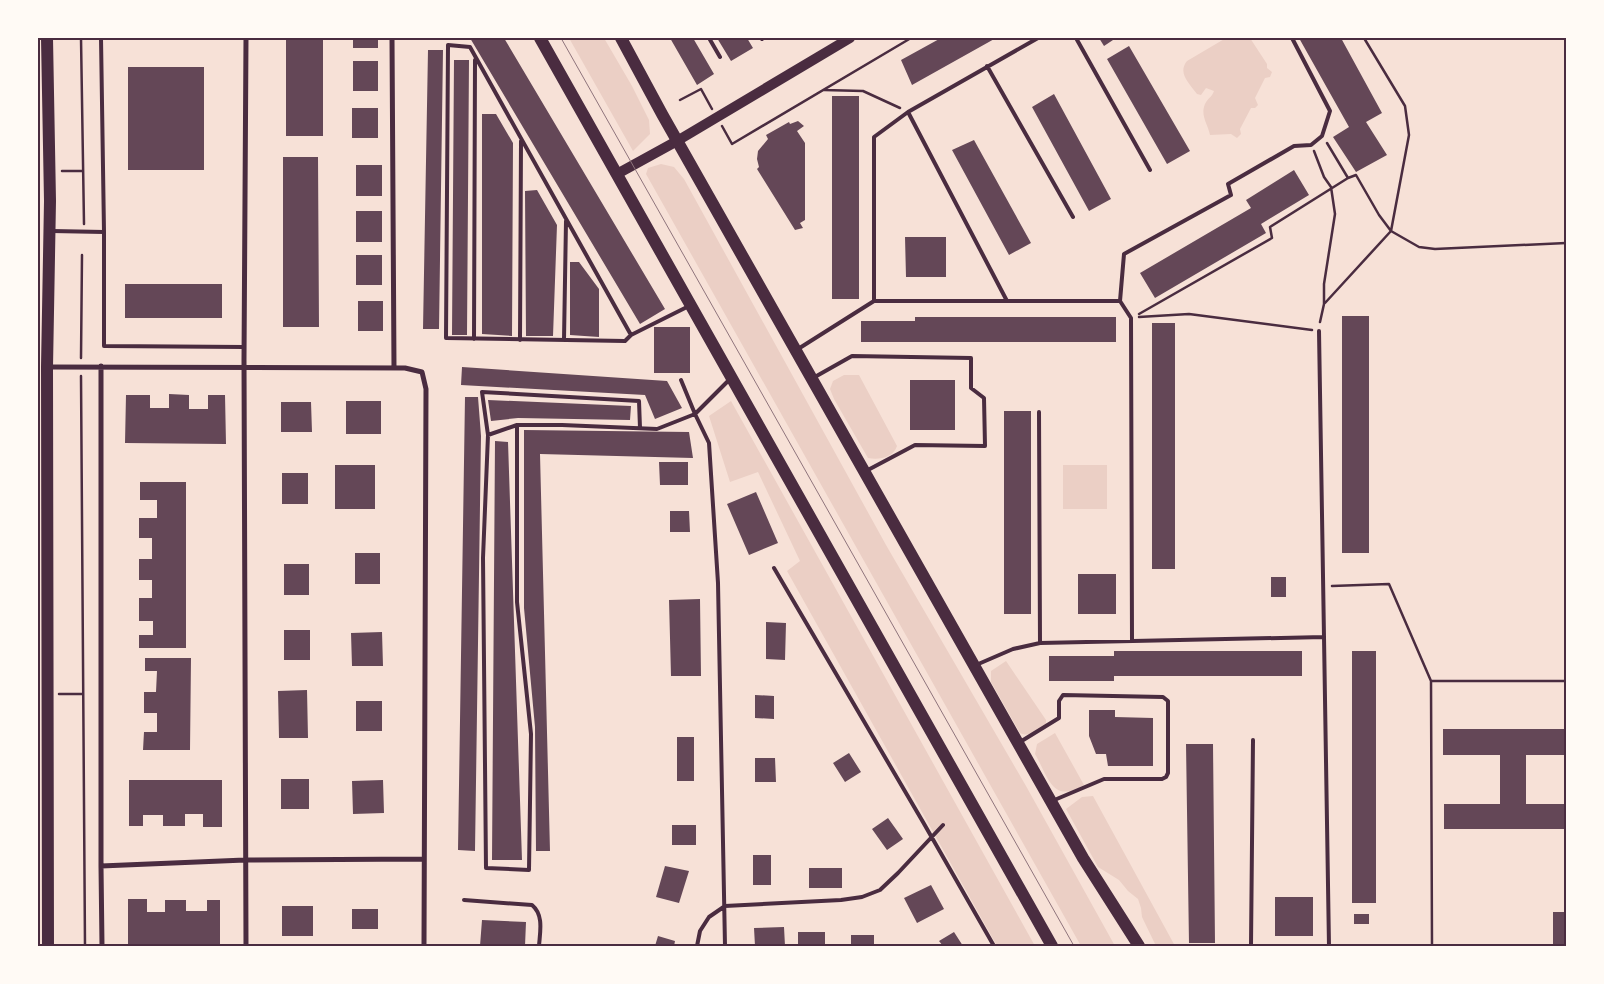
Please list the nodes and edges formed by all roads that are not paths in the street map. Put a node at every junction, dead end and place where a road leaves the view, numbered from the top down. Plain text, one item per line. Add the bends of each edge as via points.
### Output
1 (47, 38) edge
2 (101, 38) edge
3 (246, 38) edge
4 (392, 38) edge
5 (540, 38) edge
6 (621, 38) edge
7 (709, 38) edge
8 (850, 38) edge
9 (1038, 38) edge
10 (1076, 38) edge
11 (1292, 38) edge
12 (475, 58) junction
13 (720, 58) dead end
14 (986, 66) junction
15 (908, 112) junction
16 (521, 139) junction
17 (677, 141) junction
18 (1150, 170) dead end
19 (617, 174) junction
20 (44, 205) edge
21 (1073, 217) dead end
22 (566, 219) junction
23 (50, 231) junction
24 (104, 232) junction
25 (874, 301) junction
26 (1007, 301) junction
27 (1120, 302) junction
28 (691, 304) junction
29 (1319, 331) road end
30 (631, 335) junction
31 (474, 339) junction
32 (520, 340) junction
33 (564, 340) junction
34 (244, 346) junction
35 (796, 351) junction
36 (48, 366) junction
37 (101, 366) junction
38 (244, 368) junction
39 (394, 368) junction
40 (732, 377) junction
41 (812, 379) junction
42 (681, 380) dead end
43 (1039, 412) dead end
44 (695, 414) junction
45 (517, 425) junction
46 (640, 428) junction
47 (488, 436) junction
48 (864, 472) junction
49 (774, 568) dead end
50 (1324, 637) junction
51 (1132, 640) junction
52 (1040, 643) junction
53 (974, 666) junction
54 (1253, 740) dead end
55 (1018, 744) junction
56 (1051, 802) junction
57 (943, 825) dead end
58 (932, 838) junction
59 (424, 859) junction
60 (245, 860) junction
61 (101, 866) junction
62 (464, 900) dead end
63 (725, 906) junction
64 (48, 946) edge
65 (102, 946) edge
66 (246, 946) edge
67 (424, 946) edge
68 (539, 946) edge
69 (697, 946) edge
70 (725, 946) edge
71 (994, 946) edge
72 (1052, 946) edge
73 (1139, 946) edge
74 (1251, 946) edge
75 (1329, 946) edge

1 - 20 main road
2 - 24 lane
3 - 34 street
4 - 39 street
5 - 19 main road
6 - 17 main road
7 - 13 lane
8 - 17 main road
9 - 14 lane
10 - 18 lane
11 - 27 lane via 1330,111 1322,136 1311,145 1294,146 1236,179 1228,184 1231,195 1124,254
12 - 16 lane
12 - 31 lane
12 - 31 lane via 470,47 448,45 446,338
14 - 15 lane
14 - 21 lane
15 - 25 lane via 874,136
15 - 26 lane
16 - 22 lane
16 - 32 lane
17 - 19 main road
17 - 35 main road
19 - 28 main road
20 - 23 main road
22 - 30 lane
22 - 33 lane
23 - 24 lane
23 - 36 main road
24 - 34 lane via 104,346
25 - 26 lane
25 - 35 lane
26 - 27 lane
27 - 51 lane via 1131,318
28 - 30 lane
28 - 40 main road
29 - 50 lane
30 - 33 lane via 625,342
31 - 32 lane
32 - 33 lane
34 - 38 street
35 - 41 main road
36 - 37 street
36 - 64 main road
37 - 38 street
37 - 61 street
38 - 39 street
38 - 60 street
39 - 59 street via 422,372 426,389
40 - 44 lane
40 - 72 main road
41 - 48 main road
41 - 48 lane via 852,356 971,358 971,388 984,398 985,446 915,445
42 - 44 lane
43 - 52 lane
44 - 46 lane via 657,428
44 - 63 lane via 710,443 718,583
45 - 46 lane
45 - 47 lane
45 - 47 lane via 517,602 531,734 529,870 486,868 483,558
46 - 47 lane via 639,402 482,392
48 - 53 main road
49 - 58 lane
50 - 51 lane
50 - 75 lane
51 - 52 lane
52 - 53 lane via 1013,649
53 - 55 main road
54 - 74 lane
55 - 56 main road
55 - 56 lane via 1059,718 1059,701 1063,695 1162,697 1168,701 1166,777 1104,779
56 - 73 main road
57 - 58 lane
58 - 63 lane via 880,890 862,897
58 - 71 lane
59 - 60 street
59 - 67 street
60 - 61 street
60 - 66 street
61 - 65 street
62 - 68 lane via 532,905 540,919
63 - 69 lane via 709,917 700,932
63 - 70 lane

